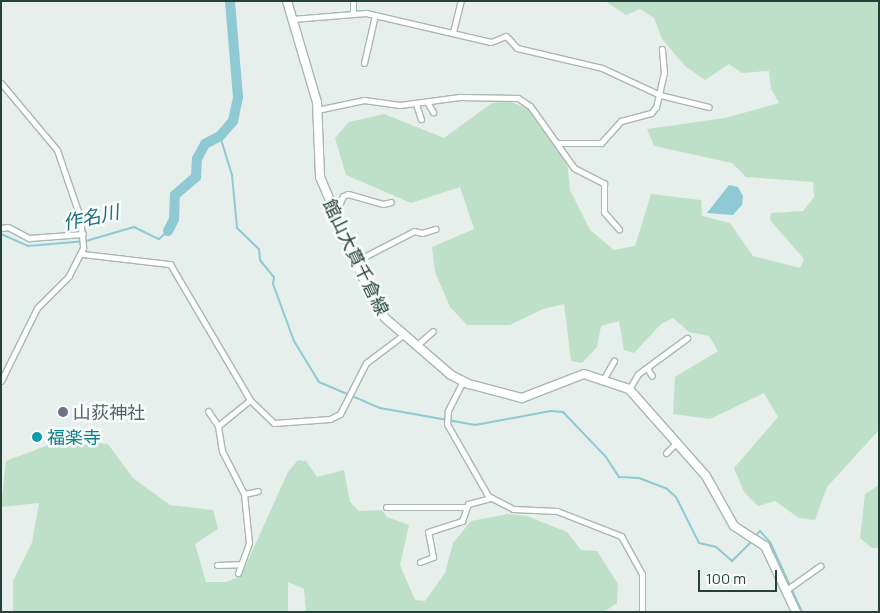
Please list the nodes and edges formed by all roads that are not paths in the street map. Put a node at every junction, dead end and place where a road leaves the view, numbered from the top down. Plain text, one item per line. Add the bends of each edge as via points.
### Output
1 (287, 1) edge
2 (353, 1) edge
3 (460, 1) edge
4 (353, 14) junction
5 (375, 15) junction
6 (292, 19) junction
7 (453, 32) junction
8 (662, 50) dead end
9 (364, 63) dead end
10 (1, 83) edge
11 (660, 95) junction
12 (427, 102) junction
13 (416, 104) junction
14 (709, 107) dead end
15 (317, 110) junction
16 (433, 112) dead end
17 (421, 119) dead end
18 (557, 143) junction
19 (391, 202) dead end
20 (335, 216) junction
21 (1, 228) edge
22 (435, 229) dead end
23 (619, 229) dead end
24 (83, 237) junction
25 (83, 251) junction
26 (356, 262) junction
27 (432, 331) dead end
28 (403, 335) junction
29 (687, 338) dead end
30 (417, 345) junction
31 (614, 361) dead end
32 (646, 368) junction
33 (652, 376) dead end
34 (604, 378) junction
35 (463, 381) junction
36 (1, 382) edge
37 (629, 389) junction
38 (250, 400) junction
39 (208, 411) dead end
40 (218, 426) junction
41 (675, 444) junction
42 (666, 453) dead end
43 (258, 491) dead end
44 (244, 494) junction
45 (490, 498) junction
46 (386, 507) dead end
47 (466, 507) junction
48 (420, 562) dead end
49 (240, 564) junction
50 (217, 565) dead end
51 (820, 566) dead end
52 (238, 573) dead end
53 (790, 588) junction
54 (642, 612) edge
55 (796, 612) edge

1 - 6 main road, 館山大貫千倉線
2 - 4 street
3 - 7 street
4 - 5 street
4 - 6 street
5 - 7 street
5 - 9 street
6 - 15 main road, 館山大貫千倉線
7 - 11 street via 491,42 506,36 517,48 602,68
8 - 11 street
10 - 24 street via 58,150 80,216
11 - 14 street
11 - 18 street via 651,113 621,121 601,143
12 - 13 street
12 - 16 street
12 - 18 street via 512,96 530,106
13 - 15 street via 364,100
13 - 17 street
15 - 20 main road, 館山大貫千倉線 via 317,162
18 - 23 street via 577,170 604,183 604,212
19 - 20 street via 383,204 348,194 343,196
20 - 26 main road, 館山大貫千倉線
21 - 24 street via 8,227 29,238
22 - 26 street via 422,233 414,231
24 - 25 street
25 - 36 street via 58,289 37,308
25 - 38 street via 170,264
26 - 28 main road, 館山大貫千倉線 via 379,310
27 - 30 street
28 - 30 main road, 館山大貫千倉線
28 - 38 street via 366,363 340,414 330,419 274,423
29 - 32 street
30 - 35 main road, 館山大貫千倉線
31 - 34 street
32 - 33 street
32 - 37 street
34 - 35 main road, 館山大貫千倉線 via 578,375 522,398
34 - 37 main road, 館山大貫千倉線
35 - 45 street via 447,416 447,424
37 - 41 main road, 館山大貫千倉線
38 - 40 street
39 - 40 street
40 - 44 street via 222,451
41 - 42 street
41 - 53 main road, 館山大貫千倉線 via 706,476 734,526 770,553
43 - 44 street
44 - 49 street via 249,543
45 - 47 street via 474,501
45 - 54 street via 513,509 557,511 621,536 642,574
46 - 47 street
47 - 48 street via 462,520 428,532 433,556
49 - 50 street
49 - 52 street
51 - 53 street
53 - 55 main road, 館山大貫千倉線

